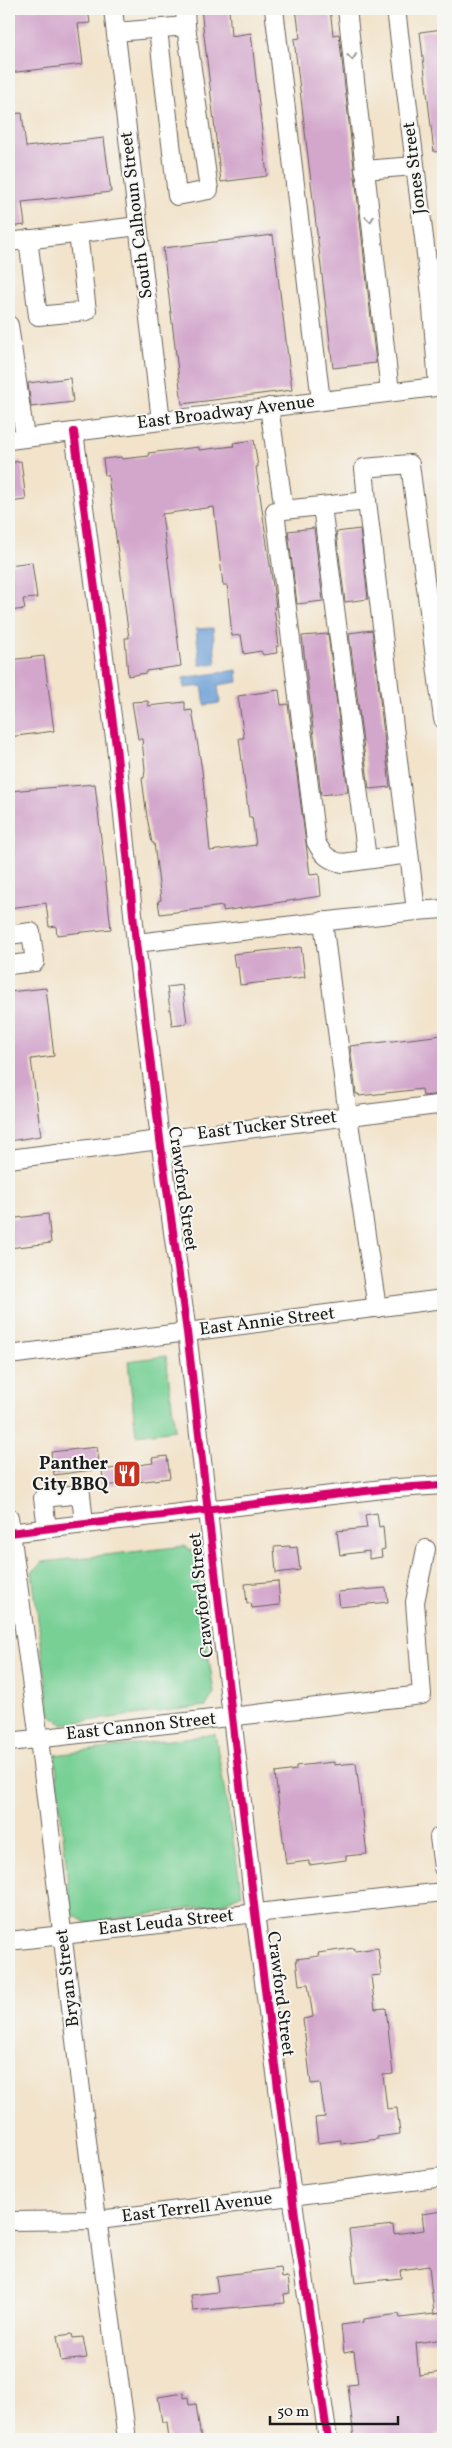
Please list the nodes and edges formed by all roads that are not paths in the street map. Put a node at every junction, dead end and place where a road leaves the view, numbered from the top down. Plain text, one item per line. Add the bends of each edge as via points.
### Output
1 (114, 9) edge
2 (274, 9) edge
3 (347, 9) edge
4 (396, 9) edge
5 (186, 17) edge
6 (158, 29) junction
7 (116, 32) junction
8 (415, 166) junction
9 (364, 170) junction
10 (138, 226) junction
11 (78, 233) junction
12 (28, 240) junction
13 (9, 242) edge
14 (9, 325) edge
15 (441, 386) edge
16 (390, 392) junction
17 (321, 401) junction
18 (269, 408) junction
19 (160, 421) junction
20 (74, 432) junction
21 (17, 439) edge
22 (367, 501) junction
23 (322, 506) junction
24 (284, 510) junction
25 (443, 720) edge
26 (409, 854) junction
27 (367, 860) junction
28 (443, 909) edge
29 (416, 911) junction
30 (323, 921) junction
31 (9, 935) edge
32 (136, 943) junction
33 (9, 966) edge
34 (437, 1105) dead end
35 (348, 1116) junction
36 (160, 1139) junction
37 (9, 1159) edge
38 (443, 1299) edge
39 (377, 1308) junction
40 (187, 1332) junction
41 (9, 1355) edge
42 (443, 1485) edge
43 (207, 1510) junction
44 (84, 1524) junction
45 (9, 1528) edge
46 (47, 1528) junction
47 (426, 1549) dead end
48 (231, 1717) junction
49 (39, 1739) junction
50 (9, 1742) edge
51 (439, 1837) dead end
52 (443, 1868) edge
53 (443, 1892) edge
54 (255, 1913) junction
55 (63, 1935) junction
56 (9, 1941) edge
57 (443, 2177) edge
58 (292, 2195) junction
59 (99, 2220) junction
60 (9, 2221) edge
61 (127, 2439) edge
62 (328, 2439) edge

1 - 7 street, South Calhoun Street
2 - 17 street
3 -> 9 street
4 - 8 street, Jones Street
5 - 6 street
5 - 6 street via 209,190 177,196
6 - 7 street
7 - 10 street, South Calhoun Street
8 - 9 street
8 - 15 street, Jones Street
9 -> 16 street
10 - 11 street
10 - 19 street, South Calhoun Street
11 - 12 street
11 - 12 street via 87,311 38,316
12 - 13 street
14 - 21 street
15 - 16 street, East Broadway Avenue
16 - 17 street, East Broadway Avenue
17 - 18 street, East Broadway Avenue
18 - 19 street, East Broadway Avenue
18 - 24 street
19 - 20 street, East Broadway Avenue
20 - 21 street, East Broadway Avenue
20 - 32 street, Crawford Street via 116,746
22 - 23 street
22 - 25 street via 364,468 410,464
22 - 26 street
23 - 24 street
23 - 27 street
24 - 27 street via 275,511 316,842 321,852 334,862
26 - 27 street
26 - 29 street
28 - 29 street
29 - 30 street
30 - 32 street
30 - 35 street
31 - 33 street via 31,932 35,962
32 - 36 street, Crawford Street
34 - 35 street, East Tucker Street
35 - 36 street, East Tucker Street
35 - 39 street
36 - 37 street, East Tucker Street
36 - 40 street, Crawford Street
38 - 39 street, East Annie Street
39 - 40 street, East Annie Street
40 - 41 street, East Annie Street
40 - 43 street, Crawford Street
42 - 43 street
43 - 44 street
43 - 48 street, Crawford Street
44 - 46 street
44 - 46 street via 81,1494 43,1498
45 - 46 street
45 - 49 street, Bryan Street
47 - 48 street, East Cannon Street via 414,1602 422,1695
48 - 49 street, East Cannon Street
48 - 54 street, Crawford Street
49 - 50 street, East Cannon Street
49 - 55 street, Bryan Street
51 - 52 street
53 - 54 street, East Leuda Street
54 - 55 street, East Leuda Street
54 - 58 street, Crawford Street
55 - 56 street, East Leuda Street
55 - 59 street, Bryan Street
57 - 58 street, East Terrell Avenue
58 - 59 street, East Terrell Avenue
58 - 62 street, Crawford Street
59 - 60 street, East Terrell Avenue
59 - 61 street, Bryan Street

